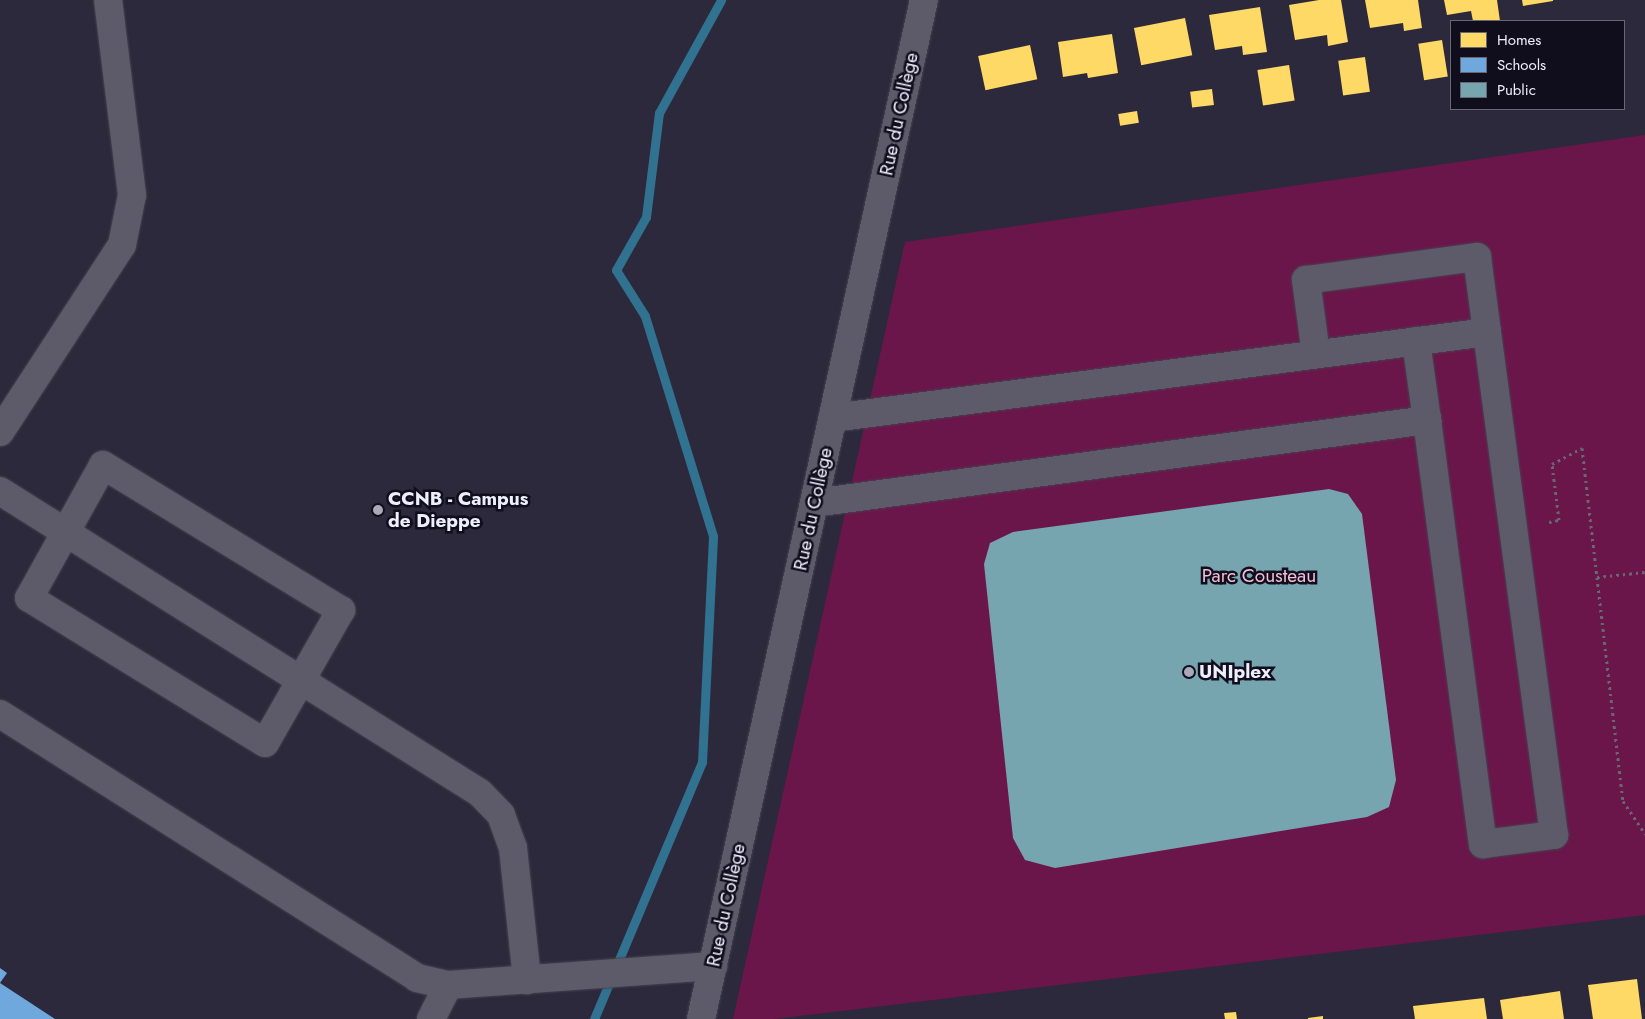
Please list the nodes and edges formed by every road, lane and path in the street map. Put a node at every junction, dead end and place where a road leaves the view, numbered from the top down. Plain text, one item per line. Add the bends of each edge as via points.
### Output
1 (108, 0) edge
2 (924, 0) edge
3 (1487, 332) junction
4 (1416, 341) junction
5 (1316, 354) junction
6 (833, 418) junction
7 (1426, 420) junction
8 (0, 432) edge
9 (0, 491) edge
10 (814, 503) junction
11 (1549, 522) dead end
12 (67, 533) junction
13 (1645, 572) edge
14 (1597, 577) junction
15 (301, 680) junction
16 (0, 714) edge
17 (1645, 834) edge
18 (713, 966) junction
19 (527, 980) junction
20 (448, 985) junction
21 (431, 1019) edge
22 (701, 1019) edge

1 - 8 street via 132,195 122,245
2 - 6 street, Rue du Collège
3 - 4 street
3 - 5 street via 1476,257 1306,280
3 - 7 street via 1554,835 1483,844
4 - 5 street
4 - 7 street
5 - 6 street
6 - 10 street, Rue du Collège
7 - 10 street
9 - 12 street
10 - 18 street, Rue du Collège
11 - 14 path via 1559,520 1552,464 1582,448
12 - 15 street
12 - 15 street via 29,598 265,743
12 - 15 street via 103,465 341,610
13 - 14 path
14 - 17 path via 1623,801
15 - 19 street via 480,793 501,815 513,848
16 - 20 street via 417,978
18 - 19 street
18 - 22 street, Rue du Collège
19 - 20 street
20 - 21 street

